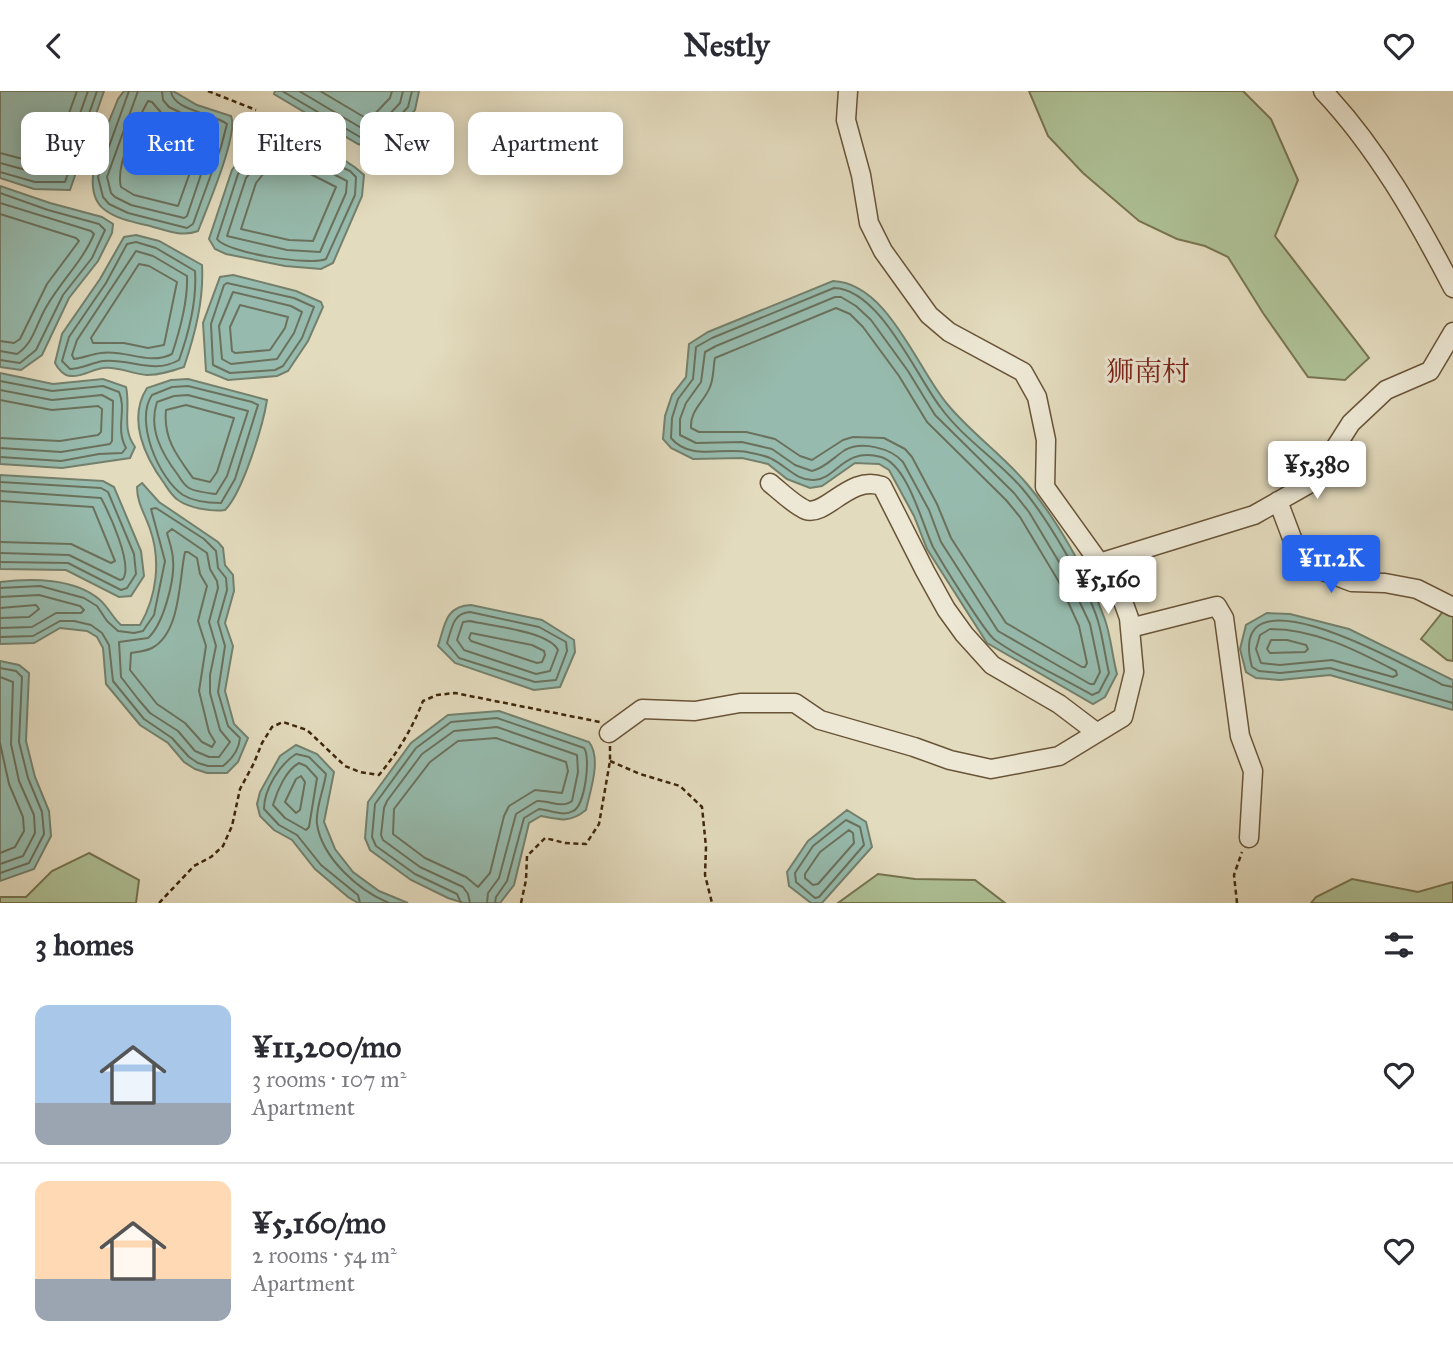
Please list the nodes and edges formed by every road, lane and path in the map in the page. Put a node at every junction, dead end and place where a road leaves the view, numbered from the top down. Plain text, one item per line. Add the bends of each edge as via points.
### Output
1 (208, 91) edge
2 (848, 91) edge
3 (1323, 91) edge
4 (256, 110) dead end
5 (1453, 288) edge
6 (1453, 332) edge
7 (771, 483) dead end
8 (1278, 501) junction
9 (1099, 563) junction
10 (1453, 607) edge
11 (1130, 628) junction
12 (1096, 732) junction
13 (609, 733) junction
14 (610, 761) junction
15 (1249, 838) joint
16 (159, 903) edge
17 (521, 903) edge
18 (712, 903) edge
19 (1237, 903) edge

1 - 4 path
2 - 9 street via 846,120 862,175 869,223 883,251 929,315 949,333 1023,372 1037,397 1046,440 1045,487
3 - 5 street via 1379,163 1423,230
6 - 8 street via 1430,371 1386,390 1351,423 1314,481
7 - 12 street via 806,510 815,510 858,485 872,482 882,486 946,609 964,634 992,665 1059,704
8 - 9 street via 1254,515
8 - 10 street via 1298,554 1323,571 1352,582 1417,589
9 - 11 street via 1119,590
11 - 12 street via 1134,672 1123,717
11 - 15 street via 1217,606 1224,618 1240,736 1253,771
12 - 13 street via 1059,756 991,769 950,761 820,720 795,703 740,703 695,711 642,709
13 - 14 path
13 - 16 path via 599,721 455,693 437,695 423,701 398,752 379,775 345,766 307,730 283,722 272,727 262,743 240,789 223,846 194,866
14 - 17 path via 599,824 586,844 545,838 527,856
14 - 18 path via 680,786 702,807 705,875
15 - 19 path via 1234,874

